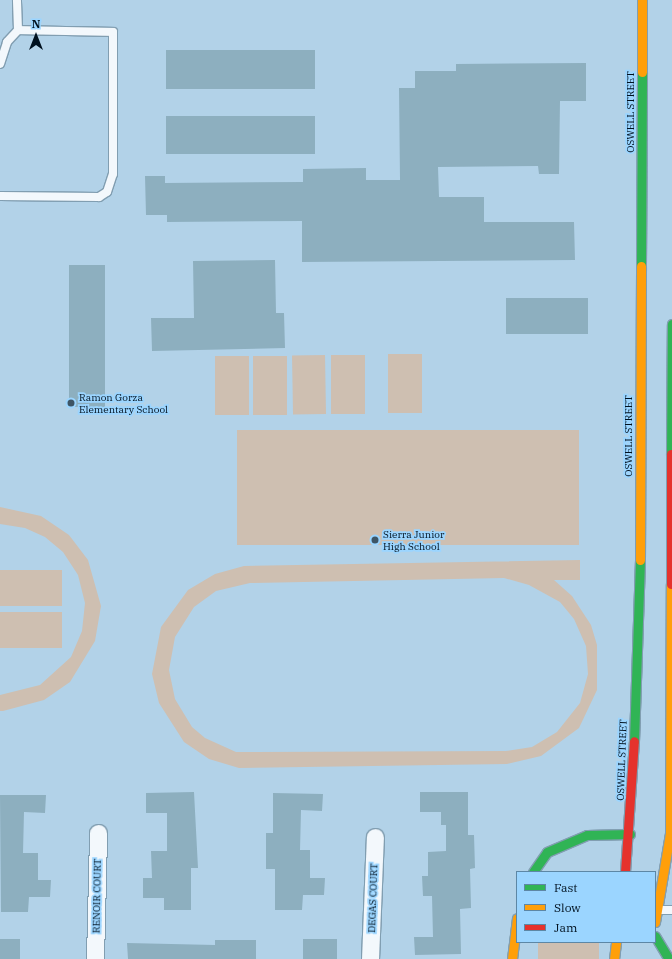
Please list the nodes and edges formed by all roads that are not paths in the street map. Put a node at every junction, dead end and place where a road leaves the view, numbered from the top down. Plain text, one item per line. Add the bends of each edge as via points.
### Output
1 (18, 0) edge
2 (642, 0) edge
3 (18, 30) junction
4 (0, 64) edge
5 (0, 196) edge
6 (672, 324) edge
7 (98, 833) dead end
8 (630, 834) junction
9 (375, 837) dead end
10 (534, 871) edge
11 (625, 871) edge
12 (657, 910) junction
13 (672, 910) edge
14 (656, 916) edge
15 (516, 926) edge
16 (656, 938) edge
17 (616, 943) edge
18 (95, 959) edge
19 (370, 959) edge
20 (512, 959) edge
21 (614, 959) edge
22 (668, 959) edge

1 - 3 lane
2 - 8 main road, OSWELL STREET via 640,574
3 - 4 lane via 4,52
3 - 5 lane via 113,32 113,174 107,192 99,196
6 - 12 main road via 670,833
7 - 18 street, RENOIR COURT
8 - 10 main road via 587,835 547,852
8 - 11 main road, OSWELL STREET
9 - 19 street, DEGAS COURT
12 - 13 lane
12 - 14 main road
15 - 20 main road
16 - 22 main road
17 - 21 main road

